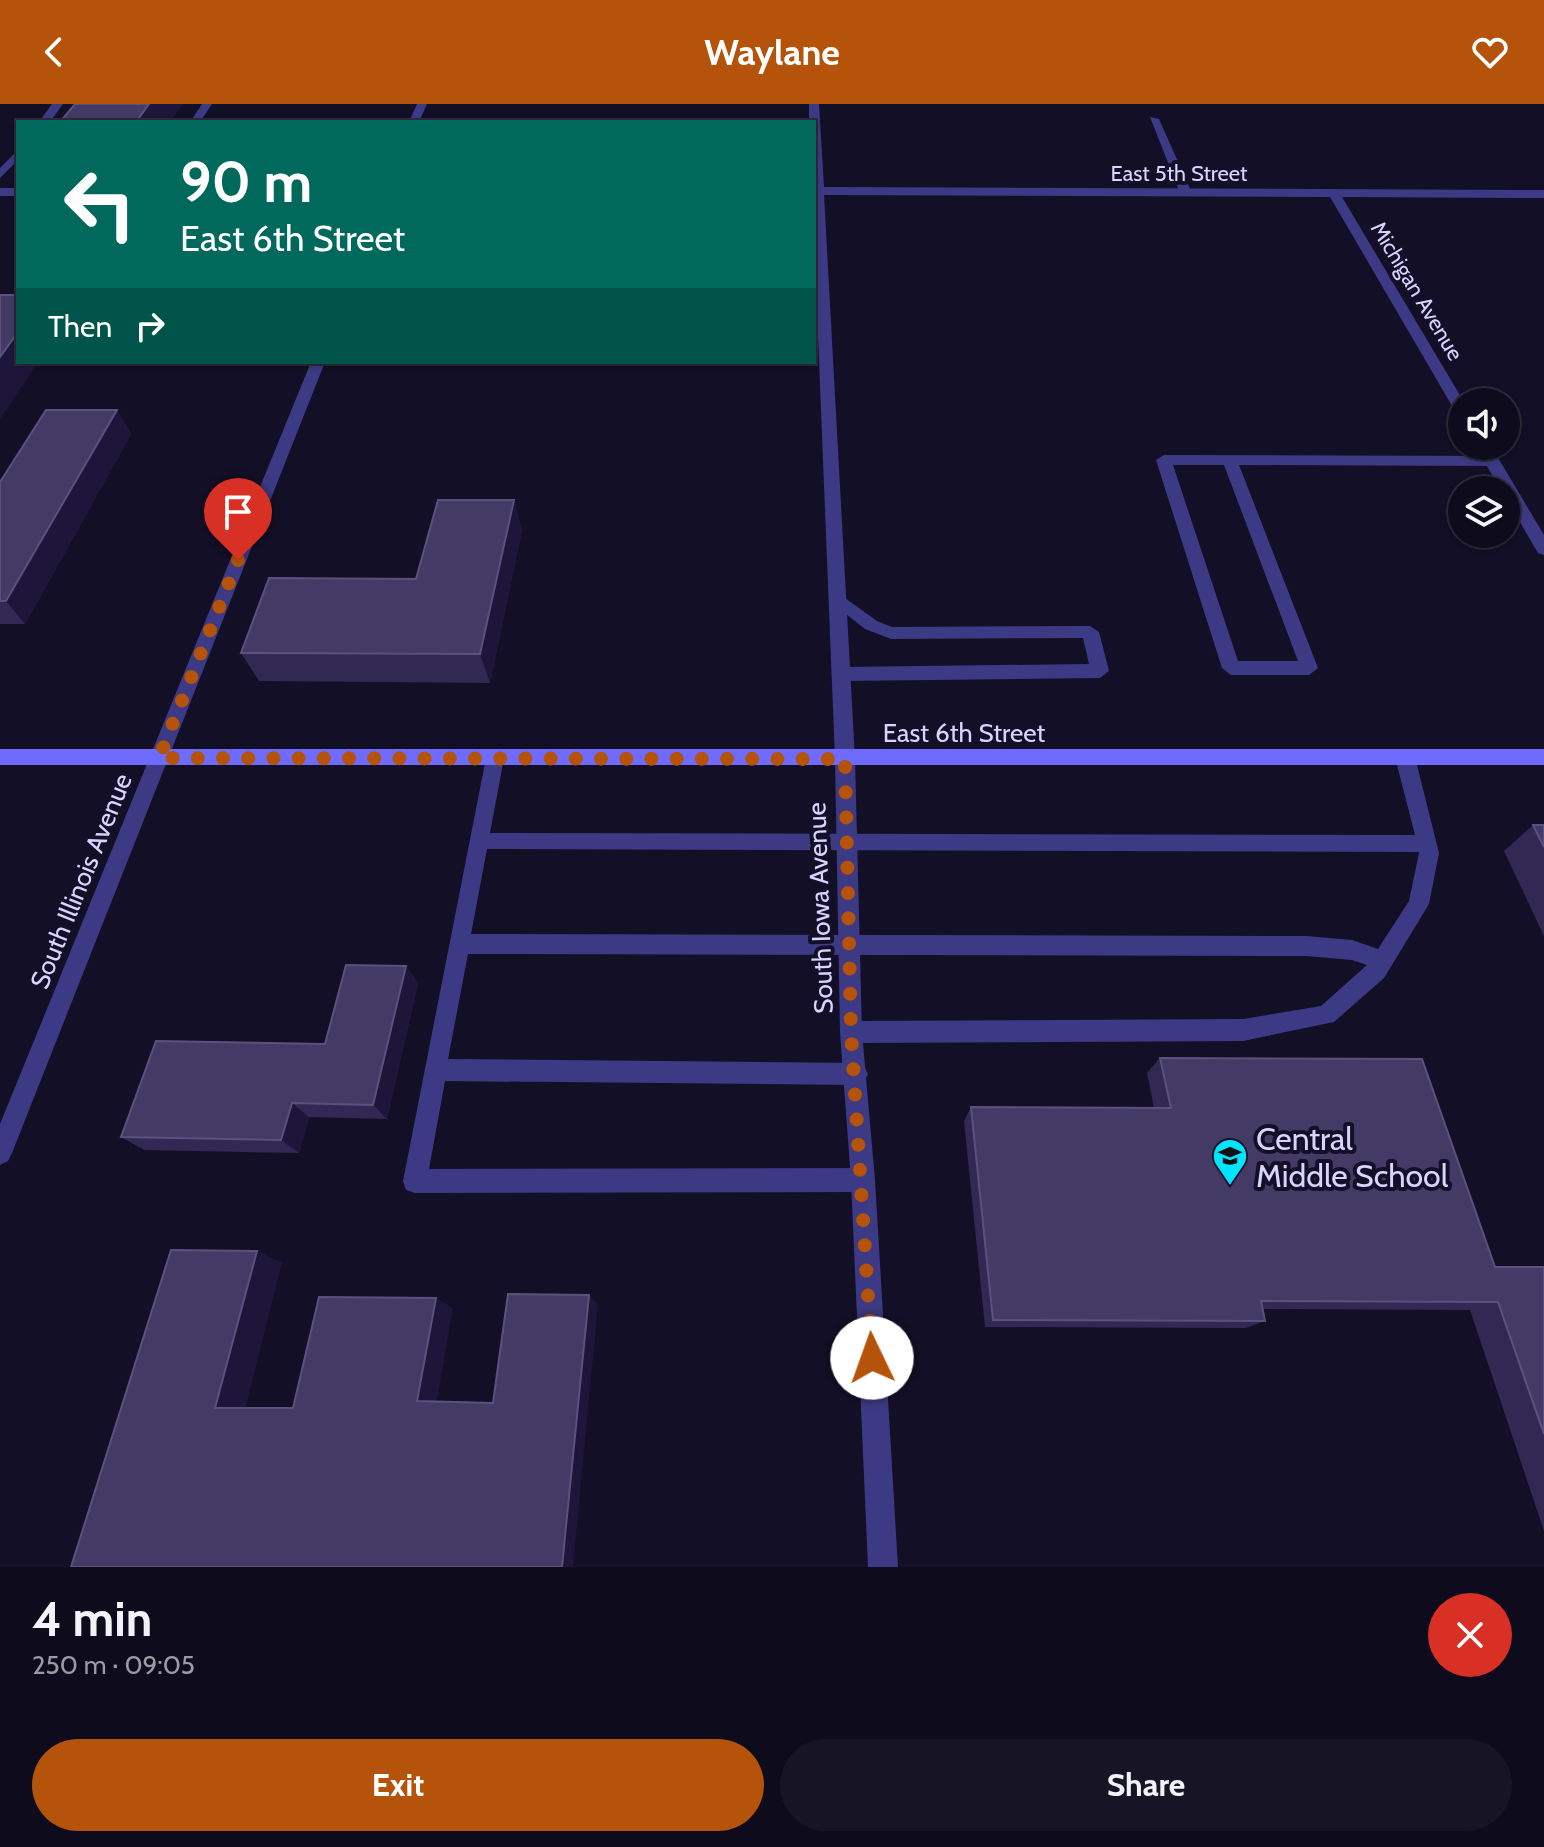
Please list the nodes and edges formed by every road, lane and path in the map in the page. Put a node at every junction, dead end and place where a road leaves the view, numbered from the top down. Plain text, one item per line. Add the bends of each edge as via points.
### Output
1 (58, 104) edge
2 (1154, 119) dead end
3 (46, 120) edge
4 (16, 155) edge
5 (0, 175) edge
6 (816, 191) edge
7 (1186, 193) junction
8 (1334, 194) junction
9 (1544, 194) edge
10 (317, 364) edge
11 (1448, 388) edge
12 (1230, 461) junction
13 (1492, 461) joint
14 (1544, 549) edge
15 (838, 599) junction
16 (841, 674) junction
17 (0, 757) edge
18 (1405, 757) junction
19 (1544, 757) edge
20 (159, 758) junction
21 (494, 758) junction
22 (845, 759) junction
23 (479, 841) junction
24 (846, 844) junction
25 (1425, 844) junction
26 (459, 944) junction
27 (849, 947) junction
28 (1382, 960) junction
29 (851, 1032) junction
30 (435, 1070) junction
31 (856, 1074) junction
32 (0, 1153) edge
33 (863, 1180) junction
34 (883, 1567) edge

1 - 3 street
2 - 7 street
4 - 5 street
6 - 7 street, East 5th Street
6 - 15 street, South Iowa Avenue
7 - 8 street, East 5th Street
8 - 9 street, East 5th Street
8 - 11 street, Michigan Avenue
10 - 20 street, South Illinois Avenue
12 - 12 street via 1164,460 1231,668 1309,668
12 - 13 street
13 - 14 street
15 - 16 street, South Iowa Avenue
15 - 16 street via 871,625 891,633 1090,632 1100,671
16 - 22 street, South Iowa Avenue
17 - 20 street, East 6th Street
18 - 19 street, East 6th Street
18 - 22 street, East 6th Street
18 - 25 street
20 - 21 street, East 6th Street
20 - 32 street, South Illinois Avenue
21 - 22 street, East 6th Street
21 - 23 street
22 - 24 street, South Iowa Avenue
23 - 24 street
23 - 26 street
24 - 25 street
24 - 27 street, South Iowa Avenue
25 - 28 street via 1429,853 1419,904
26 - 27 street
26 - 30 street
27 - 28 street via 1306,946 1352,950
27 - 29 street, South Iowa Avenue
28 - 29 street via 1326,1015 1243,1030
29 - 31 street, South Iowa Avenue
30 - 31 street
30 - 33 street via 415,1181
31 - 33 street, South Iowa Avenue
33 - 34 street, South Iowa Avenue

